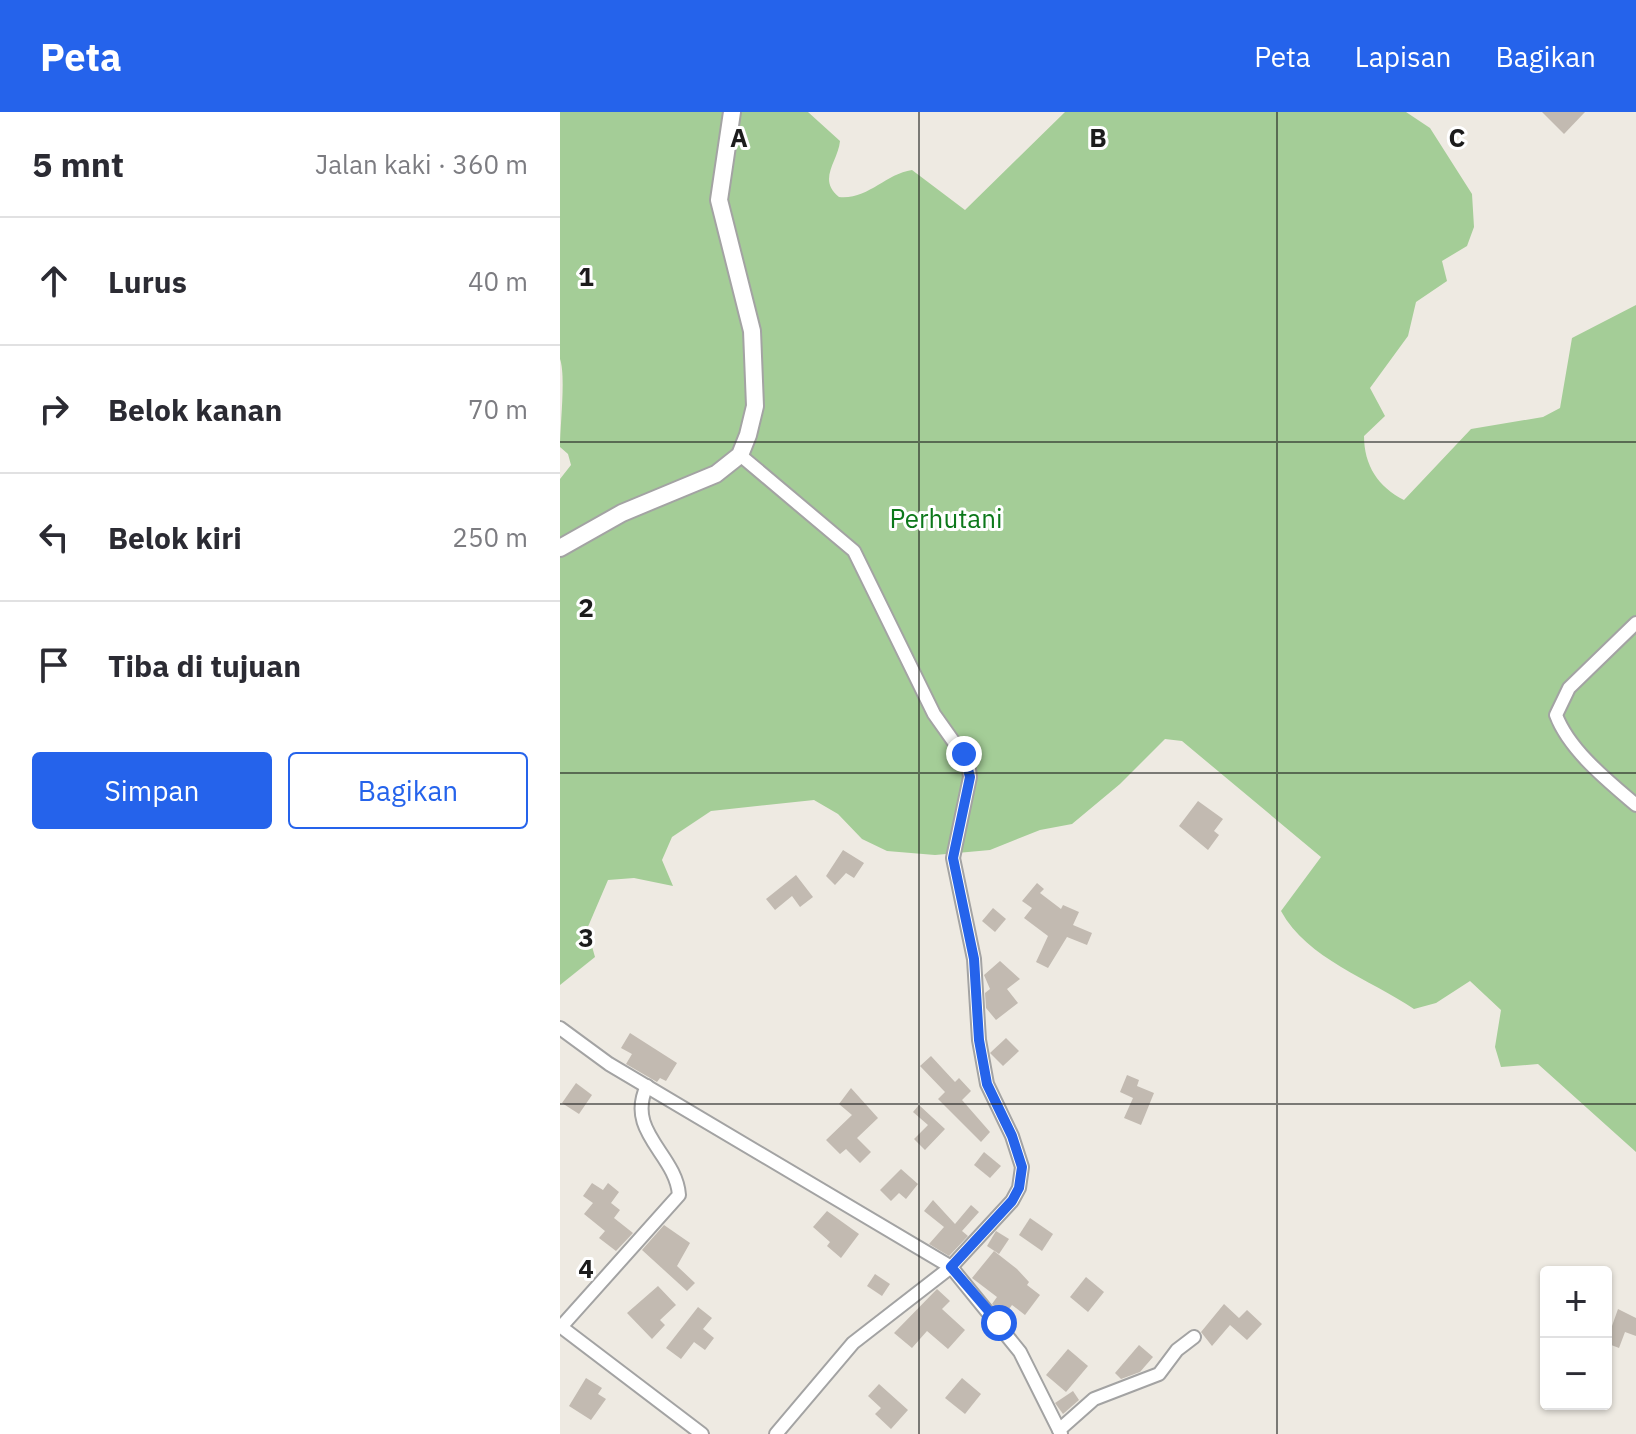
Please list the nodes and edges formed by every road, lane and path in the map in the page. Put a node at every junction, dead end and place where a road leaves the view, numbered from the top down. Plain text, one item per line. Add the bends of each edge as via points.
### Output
1 (732, 112) edge
2 (740, 455) junction
3 (560, 548) edge
4 (1636, 623) edge
5 (1636, 805) edge
6 (560, 1028) edge
7 (647, 1086) junction
8 (951, 1267) junction
9 (560, 1327) edge
10 (1194, 1337) dead end
11 (1060, 1432) edge
12 (702, 1434) edge
13 (776, 1434) edge

1 - 2 street via 719,200 752,331 755,374 755,406
2 - 3 street via 716,474 622,513
2 - 8 street via 854,551 934,714 968,762 968,790 953,858 974,959 987,1084 1022,1167 1012,1201
4 - 5 street via 1569,688 1556,715 1600,772
6 - 7 street
7 - 8 street
7 - 9 street via 641,1117 679,1195
8 - 11 street via 1020,1352
8 - 13 street via 853,1343
9 - 12 street
10 - 11 street via 1159,1374 1094,1399

